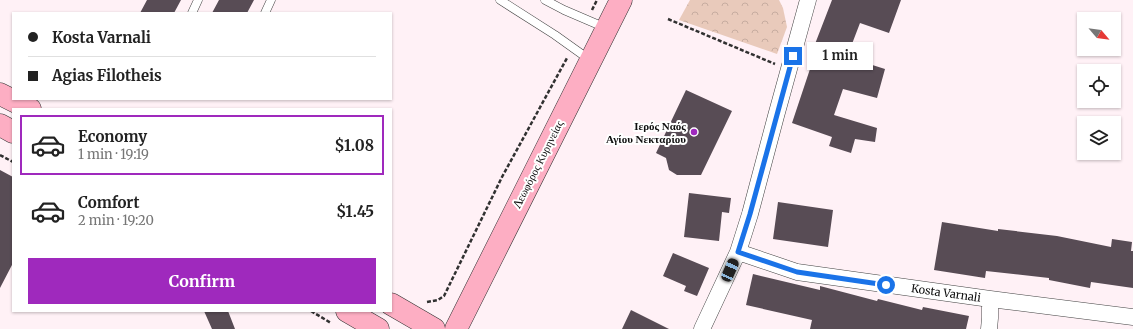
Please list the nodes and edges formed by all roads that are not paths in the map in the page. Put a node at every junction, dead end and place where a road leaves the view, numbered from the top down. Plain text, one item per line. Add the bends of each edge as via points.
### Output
1 (198, 0) edge
2 (271, 0) edge
3 (500, 0) edge
4 (545, 0) edge
5 (621, 0) edge
6 (808, 0) edge
7 (192, 12) edge
8 (265, 12) edge
9 (606, 28) junction
10 (590, 60) junction
11 (0, 94) edge
12 (12, 100) edge
13 (12, 100) edge
14 (28, 108) edge
15 (0, 125) edge
16 (12, 131) edge
17 (738, 252) junction
18 (990, 299) junction
19 (392, 305) edge
20 (341, 318) edge
21 (1132, 321) edge
22 (378, 329) edge
23 (434, 329) edge
24 (456, 329) edge
25 (702, 329) edge
26 (989, 329) edge

1 - 7 lane
2 - 8 lane
3 - 10 lane
4 - 9 lane
5 - 9 main road, Λεωφόρος Κυρηνείας
6 - 17 street
9 - 10 main road, Λεωφόρος Κυρηνείας
10 - 24 main road, Λεωφόρος Κυρηνείας
11 - 12 main road
13 - 14 main road
15 - 16 main road
17 - 18 street, Kosta Varnali via 797,272
17 - 25 street
18 - 21 street, Kosta Varnali
18 - 26 street
19 - 23 main road
20 - 22 main road

